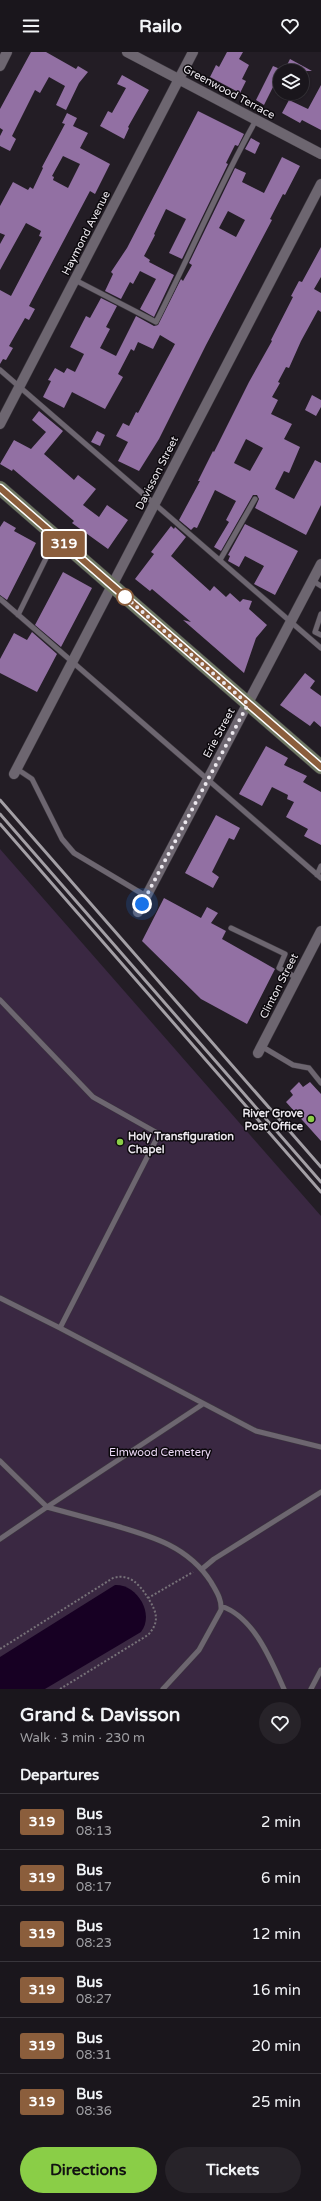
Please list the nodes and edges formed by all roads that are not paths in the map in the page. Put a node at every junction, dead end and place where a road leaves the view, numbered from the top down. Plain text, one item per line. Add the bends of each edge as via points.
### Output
1 (7, 52) edge
2 (127, 52) edge
3 (193, 52) edge
4 (0, 66) edge
5 (179, 79) junction
6 (256, 120) junction
7 (321, 154) edge
8 (321, 184) edge
9 (74, 280) junction
10 (0, 370) edge
11 (19, 387) junction
12 (0, 422) edge
13 (0, 488) edge
14 (256, 499) dead end
15 (154, 504) junction
16 (57, 538) junction
17 (220, 560) junction
18 (321, 564) edge
19 (317, 583) edge
20 (112, 585) junction
21 (0, 599) edge
22 (321, 614) edge
23 (18, 615) junction
24 (291, 622) junction
25 (321, 635) edge
26 (321, 648) edge
27 (72, 662) junction
28 (248, 704) junction
29 (321, 767) edge
30 (15, 771) joint
31 (208, 780) junction
32 (321, 866) edge
33 (319, 877) edge
34 (146, 896) junction
35 (138, 912) dead end
36 (231, 928) dead end
37 (321, 931) edge
38 (297, 978) junction
39 (0, 1000) edge
40 (260, 1050) joint
41 (321, 1083) edge
42 (0, 1298) edge
43 (60, 1328) junction
44 (203, 1404) junction
45 (321, 1447) edge
46 (0, 1461) edge
47 (321, 1492) edge
48 (47, 1507) junction
49 (0, 1539) edge
50 (201, 1568) junction
51 (221, 1606) junction
52 (321, 1670) edge
53 (163, 1689) edge
54 (284, 1689) edge
55 (311, 1689) edge

1 - 4 street
2 - 5 street, Greenwood Terrace
3 - 5 street, Haymond Avenue
5 - 6 street, Greenwood Terrace
5 - 9 street, Haymond Avenue
6 - 7 street, Greenwood Terrace
6 - 9 lane via 228,170 156,322
8 - 15 street, Davisson Street
9 - 11 street, Haymond Avenue
10 - 11 lane
11 - 12 street, Haymond Avenue
11 - 15 lane
13 - 16 main road
14 - 17 lane
15 - 17 lane
15 - 20 street, Davisson Street
16 - 20 main road
16 - 23 lane
17 - 24 lane
18 - 19 street, Erie Street
19 - 24 street, Erie Street
20 - 27 street, Davisson Street
20 - 28 main road
21 - 23 lane
22 - 25 lane via 315,632
23 - 27 lane
24 - 26 lane
24 - 28 street, Erie Street
27 - 30 street, Davisson Street
27 - 31 lane
28 - 29 main road
28 - 31 street, Erie Street
30 - 34 lane via 32,779 62,839 74,853
31 - 33 lane
31 - 34 street, Erie Street
32 - 33 lane
34 - 35 street, Erie Street
36 - 38 lane via 285,954 279,968
37 - 38 street, Clinton Street
38 - 40 street, Clinton Street
39 - 43 lane via 93,1097 159,1134
40 - 41 lane via 309,1068
42 - 43 lane
43 - 44 lane
44 - 45 lane via 256,1431
44 - 48 lane
46 - 48 lane
47 - 50 lane
48 - 49 lane
48 - 50 lane via 158,1539 179,1549
50 - 51 lane via 218,1595
51 - 53 lane via 203,1643
51 - 54 lane via 236,1615 262,1644
52 - 55 lane

